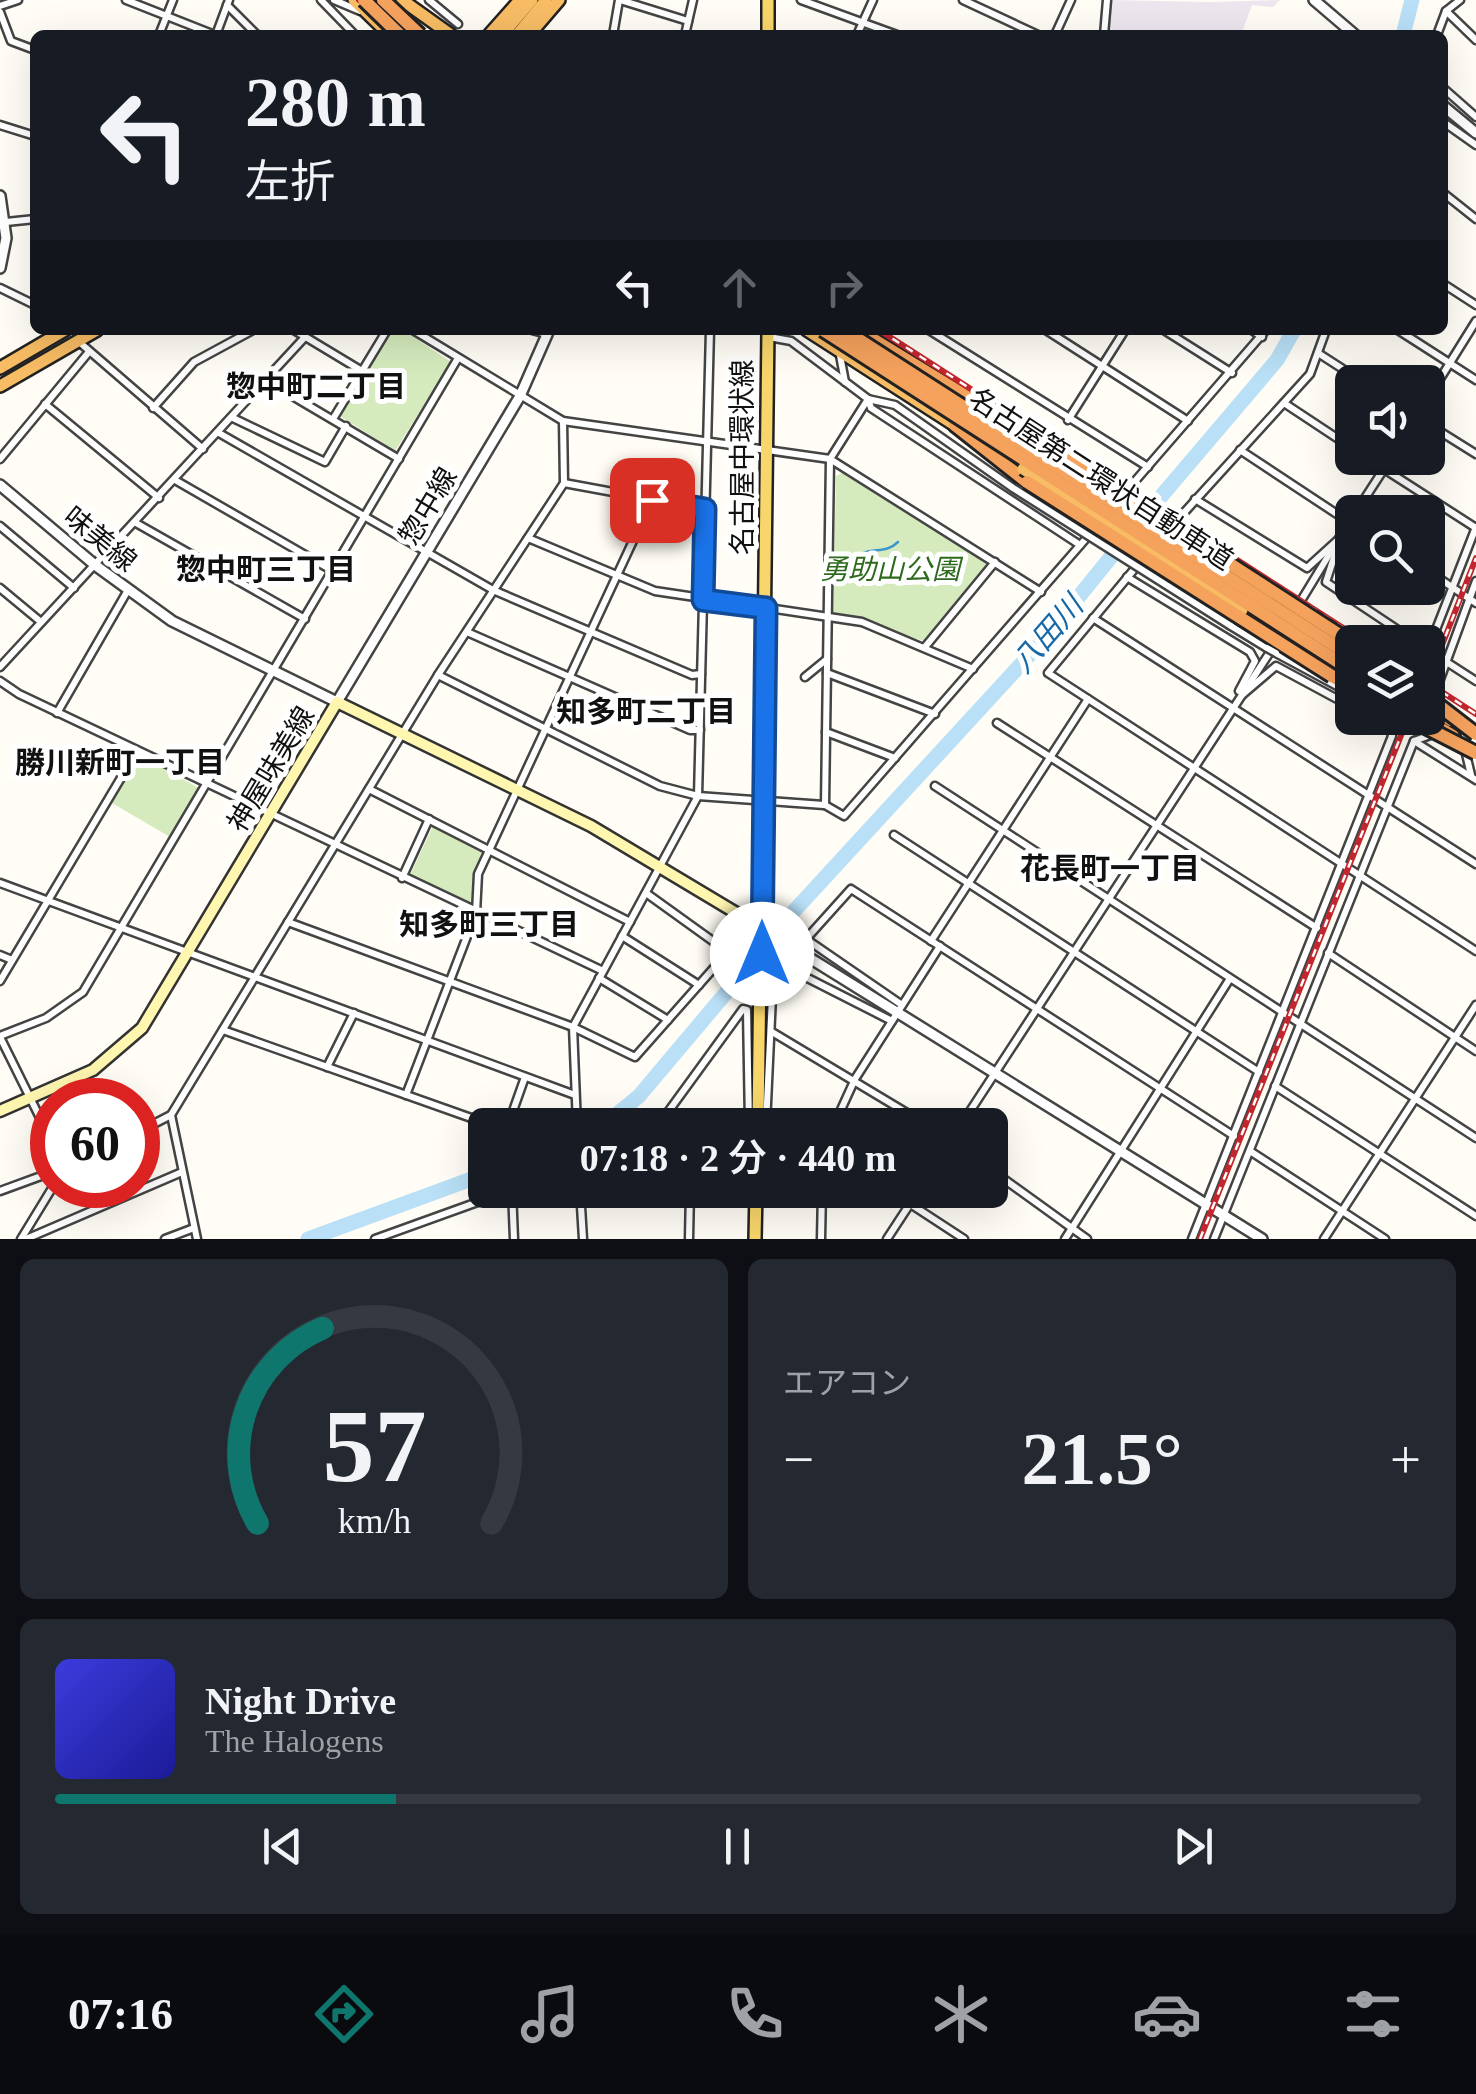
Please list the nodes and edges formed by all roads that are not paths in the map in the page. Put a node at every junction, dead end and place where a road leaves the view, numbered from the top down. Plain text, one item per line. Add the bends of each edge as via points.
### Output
1 (18, 0) edge
2 (126, 0) edge
3 (173, 0) edge
4 (321, 0) edge
5 (334, 0) edge
6 (354, 0) edge
7 (382, 0) edge
8 (392, 0) edge
9 (429, 0) edge
10 (520, 0) edge
11 (532, 0) edge
12 (546, 0) edge
13 (558, 0) edge
14 (619, 0) edge
15 (693, 0) edge
16 (768, 0) edge
17 (801, 0) edge
18 (873, 0) edge
19 (963, 0) edge
20 (1071, 0) edge
21 (1107, 0) edge
22 (1460, 0) edge
23 (1317, 1) edge
24 (228, 2) edge
25 (829, 4) edge
26 (402, 5) edge
27 (365, 6) edge
28 (0, 9) edge
29 (1446, 11) junction
30 (167, 16) junction
31 (864, 20) junction
32 (688, 21) junction
33 (454, 29) edge
34 (161, 30) edge
35 (202, 30) edge
36 (217, 30) edge
37 (253, 30) edge
38 (351, 30) edge
39 (386, 30) edge
40 (394, 30) edge
41 (411, 30) edge
42 (414, 30) edge
43 (424, 30) edge
44 (493, 30) edge
45 (506, 30) edge
46 (521, 30) edge
47 (533, 30) edge
48 (614, 30) edge
49 (686, 30) edge
50 (768, 30) edge
51 (859, 30) edge
52 (886, 30) edge
53 (1027, 30) edge
54 (1056, 30) edge
55 (1104, 30) edge
56 (1349, 30) edge
57 (1439, 30) edge
58 (1476, 40) edge
59 (30, 48) edge
60 (1448, 93) edge
61 (1448, 111) edge
62 (1476, 117) edge
63 (0, 125) edge
64 (1448, 125) edge
65 (1476, 132) edge
66 (30, 134) edge
67 (1476, 145) edge
68 (0, 196) edge
69 (1448, 197) edge
70 (30, 220) edge
71 (1476, 220) edge
72 (6, 222) junction
73 (0, 268) edge
74 (1448, 287) edge
75 (0, 288) edge
76 (30, 302) edge
77 (1476, 305) edge
78 (1476, 321) edge
79 (53, 335) edge
80 (88, 335) edge
81 (244, 335) edge
82 (302, 335) edge
83 (384, 335) edge
84 (421, 335) edge
85 (548, 335) edge
86 (710, 335) edge
87 (768, 335) edge
88 (771, 335) edge
89 (815, 335) edge
90 (831, 335) edge
91 (852, 335) edge
92 (864, 335) edge
93 (937, 335) edge
94 (1054, 335) edge
95 (1121, 335) edge
96 (1172, 335) edge
97 (1262, 335) edge
98 (1324, 335) edge
99 (1406, 335) edge
100 (305, 337) junction
101 (78, 341) junction
102 (838, 350) junction
103 (1318, 353) junction
104 (88, 354) junction
105 (458, 358) junction
106 (1449, 363) junction
107 (1337, 365) edge
108 (1102, 366) junction
109 (0, 368) edge
110 (1445, 370) edge
111 (362, 371) junction
112 (1232, 373) junction
113 (1476, 380) edge
114 (266, 381) junction
115 (846, 382) junction
116 (0, 386) edge
117 (520, 396) junction
118 (868, 399) junction
119 (1284, 403) junction
120 (45, 404) junction
121 (153, 408) junction
122 (233, 418) junction
123 (333, 419) junction
124 (1068, 420) junction
125 (563, 421) junction
126 (1188, 421) junction
127 (955, 424) joint
128 (346, 426) junction
129 (219, 433) junction
130 (1445, 435) edge
131 (1335, 437) edge
132 (707, 441) junction
133 (203, 449) junction
134 (768, 450) junction
135 (1240, 450) junction
136 (1050, 452) junction
137 (1476, 454) edge
138 (0, 459) edge
139 (400, 459) junction
140 (830, 459) junction
141 (1148, 467) junction
142 (1393, 475) edge
143 (1026, 476) junction
144 (175, 480) junction
145 (564, 484) junction
146 (0, 485) edge
147 (159, 498) junction
148 (1195, 499) junction
149 (652, 500) junction
150 (705, 509) junction
151 (1335, 509) edge
152 (366, 516) junction
153 (136, 523) junction
154 (0, 526) edge
155 (1476, 528) edge
156 (528, 538) junction
157 (1335, 542) edge
158 (1080, 545) junction
159 (1335, 546) edge
160 (427, 552) junction
161 (1335, 554) edge
162 (995, 562) junction
163 (95, 565) junction
164 (333, 571) junction
165 (617, 575) junction
166 (1126, 577) junction
167 (1476, 581) edge
168 (1445, 582) edge
169 (1452, 587) junction
170 (0, 588) edge
171 (74, 588) junction
172 (1335, 588) edge
173 (128, 590) junction
174 (493, 590) junction
175 (1042, 592) junction
176 (703, 600) junction
177 (1472, 600) edge
178 (1299, 604) dead end
179 (1360, 605) edge
180 (766, 608) junction
181 (828, 617) junction
182 (1093, 618) junction
183 (305, 619) junction
184 (42, 622) junction
185 (1390, 625) edge
186 (1438, 625) edge
187 (467, 632) junction
188 (590, 632) junction
189 (1335, 639) edge
190 (1335, 639) edge
191 (1335, 639) edge
192 (925, 647) junction
193 (1273, 648) junction
194 (1306, 651) junction
195 (827, 658) junction
196 (1445, 658) edge
197 (1335, 660) edge
198 (1445, 661) edge
199 (0, 666) edge
200 (973, 669) junction
201 (274, 671) junction
202 (827, 673) junction
203 (701, 674) junction
204 (1315, 674) junction
205 (438, 675) junction
206 (1335, 675) edge
207 (569, 677) junction
208 (805, 678) dead end
209 (1335, 678) edge
210 (0, 681) edge
211 (1476, 681) edge
212 (1335, 682) edge
213 (1238, 697) junction
214 (1335, 697) edge
215 (1088, 698) junction
216 (338, 702) junction
217 (1231, 706) junction
218 (57, 712) junction
219 (1445, 712) edge
220 (934, 714) junction
221 (997, 722) dead end
222 (545, 728) junction
223 (700, 730) junction
224 (826, 732) junction
225 (1476, 733) edge
226 (402, 734) junction
227 (1445, 734) edge
228 (1392, 735) edge
229 (1431, 735) edge
230 (1436, 735) edge
231 (1439, 735) edge
232 (1414, 740) junction
233 (136, 751) junction
234 (1474, 755) edge
235 (1050, 756) junction
236 (894, 758) junction
237 (1192, 765) junction
238 (1474, 778) edge
239 (207, 784) junction
240 (936, 786) dead end
241 (369, 788) junction
242 (517, 789) junction
243 (698, 796) junction
244 (1369, 796) junction
245 (762, 800) junction
246 (825, 804) junction
247 (1386, 806) junction
248 (270, 815) junction
249 (429, 819) junction
250 (1155, 824) junction
251 (1004, 829) junction
252 (894, 835) dead end
253 (333, 846) junction
254 (489, 849) junction
255 (1343, 862) junction
256 (1476, 864) edge
257 (661, 865) junction
258 (1360, 875) junction
259 (402, 878) junction
260 (969, 882) junction
261 (0, 883) edge
262 (646, 894) junction
263 (1108, 896) junction
264 (47, 902) junction
265 (476, 913) junction
266 (288, 922) junction
267 (630, 922) junction
268 (121, 928) junction
269 (1317, 928) junction
270 (763, 929) junction
271 (622, 936) junction
272 (1314, 938) junction
273 (931, 940) junction
274 (940, 946) junction
275 (1330, 949) junction
276 (1074, 950) junction
277 (189, 952) junction
278 (1476, 952) edge
279 (0, 955) edge
280 (12, 960) junction
281 (601, 975) junction
282 (254, 977) junction
283 (1229, 980) junction
284 (0, 981) edge
285 (450, 982) junction
286 (699, 985) junction
287 (1476, 1005) edge
288 (1037, 1008) junction
289 (1283, 1012) junction
290 (354, 1013) junction
291 (897, 1013) junction
292 (668, 1020) junction
293 (1300, 1025) junction
294 (574, 1027) junction
295 (223, 1030) junction
296 (1197, 1031) junction
297 (772, 1032) junction
298 (1456, 1036) junction
299 (0, 1037) edge
300 (427, 1041) junction
301 (1476, 1051) edge
302 (327, 1067) junction
303 (996, 1071) junction
304 (1259, 1072) junction
305 (526, 1076) junction
306 (75, 1078) edge
307 (855, 1078) junction
308 (1275, 1086) junction
309 (1160, 1089) junction
310 (406, 1095) junction
311 (575, 1095) junction
312 (30, 1097) edge
313 (30, 1099) edge
314 (1416, 1100) junction
315 (514, 1108) edge
316 (576, 1108) edge
317 (671, 1108) edge
318 (749, 1108) edge
319 (760, 1108) edge
320 (762, 1108) edge
321 (842, 1108) edge
322 (901, 1108) edge
323 (972, 1108) edge
324 (0, 1110) edge
325 (172, 1115) junction
326 (468, 1117) edge
327 (160, 1121) edge
328 (1234, 1136) junction
329 (1476, 1138) edge
330 (1121, 1149) junction
331 (1250, 1150) junction
332 (1380, 1154) junction
333 (182, 1172) junction
334 (30, 1180) edge
335 (1008, 1182) edge
336 (0, 1191) edge
337 (1207, 1203) junction
338 (468, 1206) edge
339 (41, 1208) edge
340 (513, 1208) edge
341 (581, 1208) edge
342 (690, 1208) edge
343 (756, 1208) edge
344 (822, 1208) edge
345 (907, 1208) edge
346 (916, 1208) edge
347 (1342, 1212) junction
348 (1224, 1215) junction
349 (1476, 1216) edge
350 (194, 1228) junction
351 (1072, 1229) junction
352 (24, 1239) edge
353 (165, 1239) edge
354 (198, 1239) edge
355 (376, 1239) edge
356 (514, 1239) edge
357 (583, 1239) edge
358 (689, 1239) edge
359 (755, 1239) edge
360 (821, 1239) edge
361 (887, 1239) edge
362 (964, 1239) edge
363 (1066, 1239) edge
364 (1087, 1239) edge
365 (1192, 1239) edge
366 (1214, 1239) edge
367 (1262, 1239) edge
368 (1324, 1239) edge
369 (1386, 1239) edge

1 - 28 street
2 - 30 street
3 - 30 street
4 - 38 street
5 - 27 street
6 - 27 highway
7 - 41 highway, bridge
8 - 26 highway
9 - 33 street
10 - 44 highway
11 - 45 highway
12 - 46 highway
13 - 47 highway
14 - 32 street
14 - 48 street
15 - 32 street
16 - 50 main road
17 - 25 street
18 - 31 street
19 - 53 street
20 - 54 street
21 - 55 street
22 - 29 street
23 - 56 street
24 - 36 street
24 - 37 street
25 - 31 street
26 - 33 highway
26 - 42 highway
26 - 43 highway
27 - 39 highway
27 - 40 highway, bridge
28 - 59 street via 11,41
29 - 57 street
29 - 58 street
30 - 34 street
30 - 35 street
31 - 51 street
31 - 52 street
32 - 49 street
60 - 62 street
61 - 65 street
63 - 66 street
64 - 67 street
68 - 72 street
69 - 71 street
70 - 72 street
72 - 73 street
74 - 77 street
75 - 76 street
78 - 106 street
79 - 109 highway
80 - 101 highway
81 - 121 street via 194,362
82 - 100 street
83 - 111 street
84 - 105 street
85 - 117 street, 惣中線
86 - 132 street
87 - 134 main road, 名古屋中環状線
88 - 115 street via 791,341
89 - 102 highway
90 - 197 highway, 名古屋第二環状自動車道, bridge
91 - 189 highway, 名古屋第二環状自動車道, bridge
92 - 136 highway
93 - 124 street
94 - 108 street
95 - 108 street
96 - 112 street
97 - 112 street
98 - 103 street
99 - 106 street
100 - 111 street
100 - 114 street
101 - 104 street
101 - 116 highway
102 - 115 street
102 - 127 highway
103 - 107 street
103 - 119 street via 1310,374
104 - 120 street
104 - 121 street
105 - 117 street
105 - 139 street
106 - 110 street
106 - 113 street
108 - 124 street
108 - 126 street
111 - 123 street
112 - 126 street
114 - 122 street
114 - 123 street
115 - 118 street
117 - 125 street
117 - 160 street, 惣中線
118 - 140 street
118 - 158 street via 871,408
118 - 193 street, bridge via 902,410 1013,488
119 - 131 street
119 - 135 street
120 - 138 street
120 - 147 street
121 - 133 street
122 - 128 street via 324,462
122 - 129 street
123 - 128 street
124 - 141 street
125 - 132 street
125 - 145 street
126 - 141 street
127 - 143 highway
128 - 139 street
129 - 133 street
129 - 152 street
130 - 137 street
132 - 134 street
132 - 150 street
133 - 144 street
134 - 140 street
134 - 180 main road, 名古屋中環状線
135 - 148 street
135 - 151 street
136 - 190 highway, bridge
136 - 191 highway, bridge
139 - 152 street
140 - 162 street
140 - 181 street
141 - 158 street
142 - 155 street
143 - 194 highway, bridge
143 - 209 highway, bridge
144 - 147 street
144 - 164 street
145 - 149 street
145 - 156 street
146 - 163 street, 味美線
147 - 153 street
148 - 157 street via 1306,568
148 - 166 street
149 - 150 street
149 - 165 street
150 - 176 street
152 - 160 street
152 - 164 street
153 - 163 street
153 - 183 street
154 - 171 street
155 - 169 street
156 - 165 street
156 - 174 street
158 - 175 street
159 - 178 street
160 - 174 street
160 - 216 street, 惣中線
161 - 172 street via 1326,582
162 - 175 street
162 - 192 street
163 - 171 street
163 - 173 street, 味美線
164 - 183 street
165 - 176 street via 655,592
165 - 188 street
166 - 182 street
166 - 213 street via 1250,652 1254,661
167 - 177 street
168 - 169 street
169 - 177 street
169 - 186 street
170 - 184 street
171 - 184 street
173 - 201 street, 味美線 via 172,621
173 - 218 street
174 - 187 street
174 - 188 street
175 - 200 street
176 - 180 street
176 - 203 street
177 - 196 street
179 - 185 street
180 - 181 street
180 - 245 main road, 名古屋中環状線
181 - 192 street via 862,622
181 - 195 street
182 - 215 street via 1048,672
182 - 217 street
183 - 201 street
184 - 199 street
187 - 205 street
187 - 207 street
188 - 203 street
188 - 207 street
192 - 200 street
193 - 204 street
193 - 213 street
194 - 204 street
194 - 206 highway
195 - 202 street
195 - 208 street
198 - 211 street
200 - 220 street
201 - 216 street, 味美線
201 - 239 street
202 - 220 street
202 - 224 street
203 - 223 street
204 - 212 street
205 - 222 street
205 - 226 street
207 - 222 street
207 - 223 street
210 - 218 street
213 - 214 street via 1276,666
213 - 217 street
215 - 235 street
215 - 237 street
216 - 226 main road, 神屋味美線
216 - 248 main road, 神屋味美線
217 - 237 street
217 - 244 street
218 - 233 street
219 - 225 highway, bridge
220 - 236 street
221 - 235 street
222 - 242 street
222 - 243 street via 660,786
223 - 243 street
224 - 236 street
224 - 246 street
226 - 241 street
226 - 242 main road, 神屋味美線
227 - 234 highway, bridge
228 - 244 street
229 - 232 street
230 - 234 highway
231 - 234 highway, bridge
232 - 238 street
232 - 247 street
233 - 239 street
233 - 264 street
234 - 238 street
235 - 250 street
235 - 251 street
236 - 246 street via 844,816
237 - 250 street
237 - 255 street
239 - 248 street
239 - 268 street
240 - 251 street
241 - 249 street
241 - 253 street
242 - 254 street
242 - 257 main road, 神屋味美線
243 - 245 street
243 - 257 street
244 - 247 street
244 - 255 street
245 - 246 street
245 - 270 main road, 名古屋中環状線
247 - 256 street
247 - 258 street
248 - 253 street
248 - 277 main road, 神屋味美線
249 - 254 street
249 - 259 street
250 - 263 street
250 - 269 street
251 - 260 street
251 - 263 street
252 - 260 street
253 - 259 street
253 - 266 street
254 - 265 street via 478,874
254 - 267 street
255 - 258 street
255 - 269 street
257 - 262 street
257 - 270 main road, 神屋味美線
258 - 275 street
258 - 278 street
259 - 265 street
260 - 273 street
260 - 276 street
261 - 264 street
262 - 267 street
262 - 286 street via 728,952
263 - 276 street
263 - 283 street
264 - 268 street
264 - 280 street
265 - 281 street
265 - 285 street
266 - 282 street
266 - 285 street
267 - 271 street
268 - 277 street
268 - 299 street via 83,992 46,1018
269 - 272 street
270 - 291 street
270 - 319 main road, 名古屋中環状線
271 - 281 street
271 - 286 street
272 - 275 street
272 - 289 street
273 - 274 street
273 - 291 street via 852,889 806,938
274 - 288 street
274 - 291 street
275 - 293 street
275 - 298 street
276 - 288 street
276 - 296 street
277 - 282 street
277 - 306 main road, 神屋味美線 via 129,1042
279 - 280 street
280 - 284 street
281 - 292 street
281 - 294 street
282 - 290 street
282 - 295 street
283 - 289 street
283 - 296 street
285 - 294 street
285 - 300 street
286 - 292 street
287 - 298 street
288 - 303 street
288 - 309 street
289 - 293 street
289 - 304 street
290 - 300 street
290 - 302 street
291 - 297 street via 787,964 773,975
291 - 303 street
291 - 307 street
292 - 294 street via 635,1056
293 - 308 street
293 - 314 street
294 - 311 street
295 - 302 street
295 - 325 street
296 - 304 street
296 - 309 street
297 - 307 street
297 - 320 street
298 - 301 street
298 - 314 street
299 - 312 street
300 - 305 street
300 - 310 street
302 - 310 street
303 - 323 street
303 - 330 street
304 - 328 street
305 - 311 street
305 - 315 street
307 - 321 street
307 - 322 street
308 - 331 street
308 - 332 street
309 - 328 street
309 - 330 street
310 - 326 street
311 - 316 street
313 - 324 main road, 神屋味美線
314 - 329 street
314 - 332 street
317 - 318 street via 743,1009
325 - 327 street
325 - 333 street
328 - 337 street
330 - 337 street
330 - 351 street
331 - 347 street
331 - 348 street
332 - 347 street
332 - 349 street
333 - 350 street
333 - 352 street
334 - 336 street
335 - 351 street
337 - 348 street
337 - 365 street
338 - 355 street
339 - 352 street
340 - 356 street
341 - 357 street
342 - 358 street
343 - 359 main road
344 - 360 street
345 - 361 street
346 - 362 street
347 - 368 street
347 - 369 street
348 - 366 street
348 - 367 street
350 - 353 street
350 - 354 street
351 - 363 street
351 - 364 street

